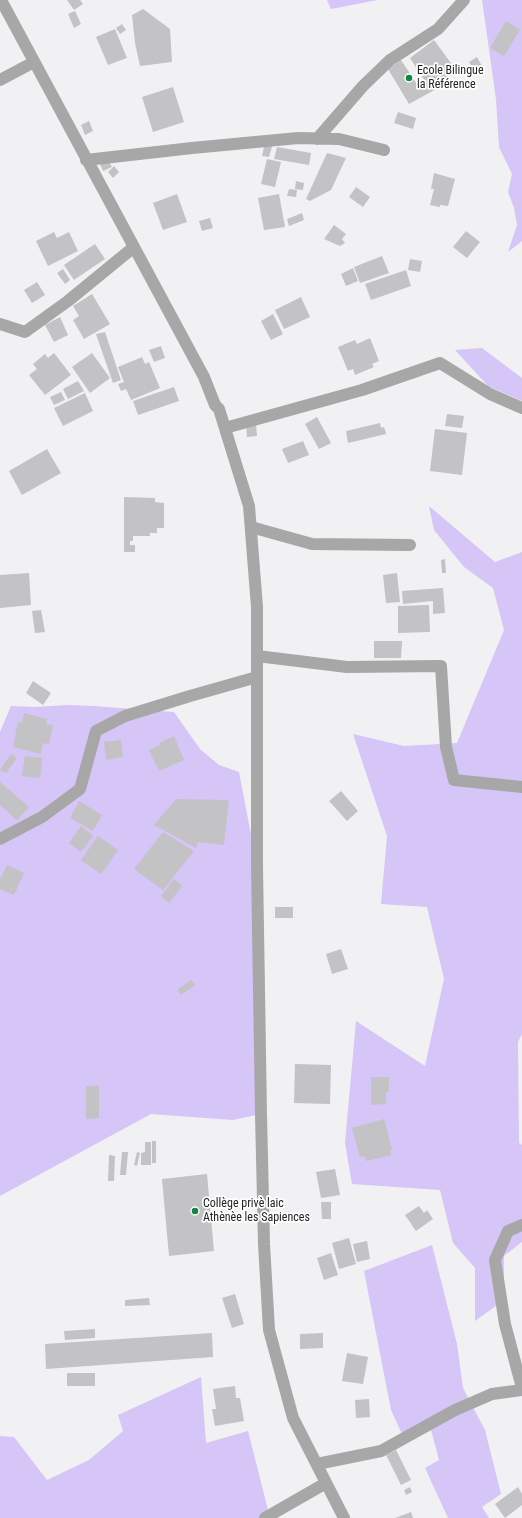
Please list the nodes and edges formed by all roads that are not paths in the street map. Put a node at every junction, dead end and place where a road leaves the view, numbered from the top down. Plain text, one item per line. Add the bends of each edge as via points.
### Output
1 (1, 0) edge
2 (464, 0) edge
3 (34, 62) junction
4 (0, 80) edge
5 (317, 138) junction
6 (384, 150) dead end
7 (86, 160) junction
8 (134, 247) junction
9 (0, 324) edge
10 (522, 408) edge
11 (225, 428) junction
12 (251, 526) junction
13 (410, 545) dead end
14 (257, 656) junction
15 (257, 677) junction
16 (522, 787) edge
17 (0, 839) edge
18 (522, 1225) edge
19 (522, 1389) edge
20 (317, 1464) junction
21 (326, 1483) junction
22 (265, 1518) edge
23 (344, 1518) edge

1 - 3 street
2 - 5 street via 438,29 390,60
3 - 4 street
3 - 7 street
5 - 6 street via 339,139
5 - 7 street
7 - 8 street
8 - 9 street via 25,332
8 - 11 street via 204,377 215,405 219,408
10 - 11 street via 490,394 440,363 362,390
11 - 12 street via 250,506
12 - 13 street via 312,544
12 - 14 street via 257,607
14 - 15 street
14 - 16 street via 347,667 441,666 446,747 454,780
15 - 17 street via 125,716 96,731 80,789 42,817
15 - 20 street via 262,1169 269,1330 293,1418
18 - 19 street via 508,1231 495,1260 505,1324
19 - 20 street via 492,1394 455,1410 381,1450
20 - 21 street
21 - 22 street
21 - 23 street

